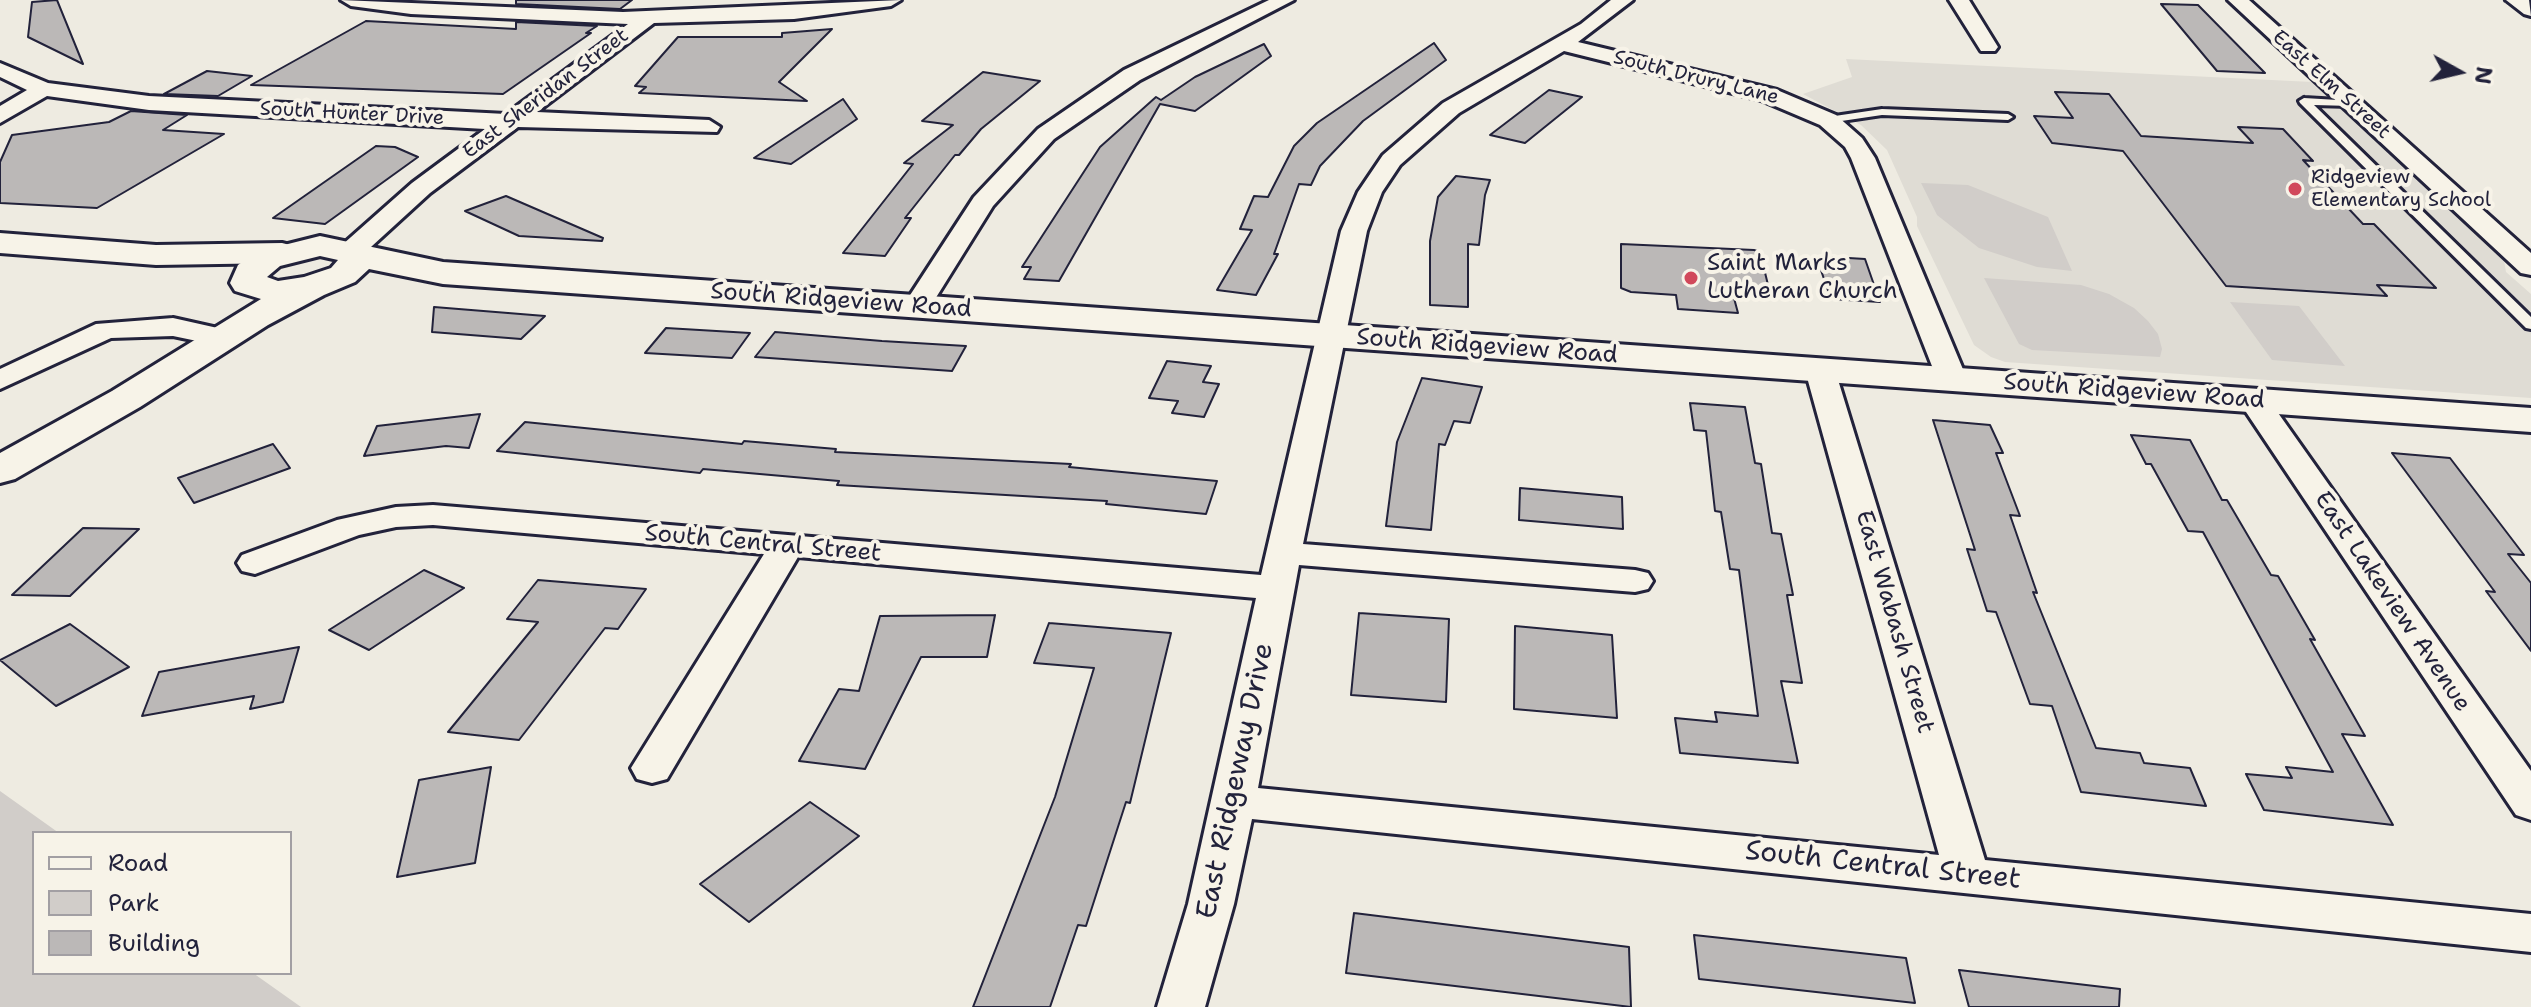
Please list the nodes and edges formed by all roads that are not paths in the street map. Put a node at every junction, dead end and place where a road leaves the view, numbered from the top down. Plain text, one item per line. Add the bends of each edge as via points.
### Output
1 (351, 0) edge
2 (671, 0) edge
3 (891, 0) edge
4 (1284, 0) edge
5 (1623, 0) edge
6 (1959, 0) edge
7 (2238, 0) edge
8 (2516, 0) edge
9 (2531, 10) edge
10 (649, 17) junction
11 (1561, 44) junction
12 (1988, 47) dead end
13 (0, 69) edge
14 (43, 89) junction
15 (2351, 103) junction
16 (0, 116) edge
17 (2008, 117) dead end
18 (511, 120) junction
19 (1828, 120) junction
20 (709, 127) dead end
21 (421, 188) junction
22 (0, 243) edge
23 (294, 250) junction
24 (354, 254) junction
25 (156, 255) junction
26 (2531, 267) edge
27 (443, 273) junction
28 (250, 283) junction
29 (321, 284) junction
30 (917, 306) junction
31 (2531, 325) edge
32 (1332, 336) junction
33 (221, 337) junction
34 (1820, 370) junction
35 (1952, 379) junction
36 (0, 380) edge
37 (2253, 400) junction
38 (2531, 420) edge
39 (0, 470) edge
40 (787, 546) junction
41 (255, 563) dead end
42 (1280, 571) junction
43 (1635, 581) dead end
44 (652, 768) dead end
45 (1234, 801) junction
46 (2531, 804) edge
47 (1967, 875) junction
48 (2531, 933) edge
49 (1181, 1007) edge

1 - 10 street via 439,10
2 - 10 street, East Sheridan Street
3 - 10 street via 794,13
4 - 30 street via 1132,75 1046,134 983,202
5 - 11 street, East Ridgeway Drive
6 - 12 street
7 - 15 street, East Elm Street
8 - 9 street
10 - 18 street, East Sheridan Street
11 - 19 street, South Drury Lane via 1769,95
11 - 32 street, East Ridgeway Drive via 1451,108 1391,160 1354,231
13 - 14 street, South Hunter Drive
14 - 16 street
14 - 18 street, South Hunter Drive via 163,104
15 - 26 street, East Elm Street
15 - 31 lane via 2304,101
17 - 19 lane via 1882,112
18 - 20 street, South Hunter Drive
18 - 21 street, East Sheridan Street
19 - 35 street via 1863,158
21 - 23 street, East Sheridan Street
21 - 24 street, East Sheridan Street
22 - 25 street
23 - 24 main road, South Ridgeview Road via 333,246
23 - 25 street
23 - 28 main road via 257,266
24 - 27 main road, South Ridgeview Road
24 - 29 main road via 351,269
25 - 28 street via 208,265
27 - 29 main road, South Ridgeview Road
27 - 30 main road, South Ridgeview Road
28 - 29 main road, South Ridgeview Road via 276,292
28 - 33 main road
29 - 33 main road
30 - 32 main road, South Ridgeview Road
32 - 34 main road, South Ridgeview Road
32 - 42 street, East Ridgeway Drive
33 - 36 street via 173,327 106,330
33 - 39 main road via 126,399
34 - 35 main road, South Ridgeview Road
34 - 47 street, East Wabash Street
35 - 37 main road, South Ridgeview Road
37 - 38 main road, South Ridgeview Road
37 - 46 street, East Lakeview Avenue
40 - 41 street, South Central Street via 433,515 349,527
40 - 42 street, South Central Street
40 - 44 street
42 - 43 street
42 - 45 street, East Ridgeway Drive
45 - 47 street, South Central Street
45 - 49 street, East Ridgeway Drive
47 - 48 street, South Central Street

